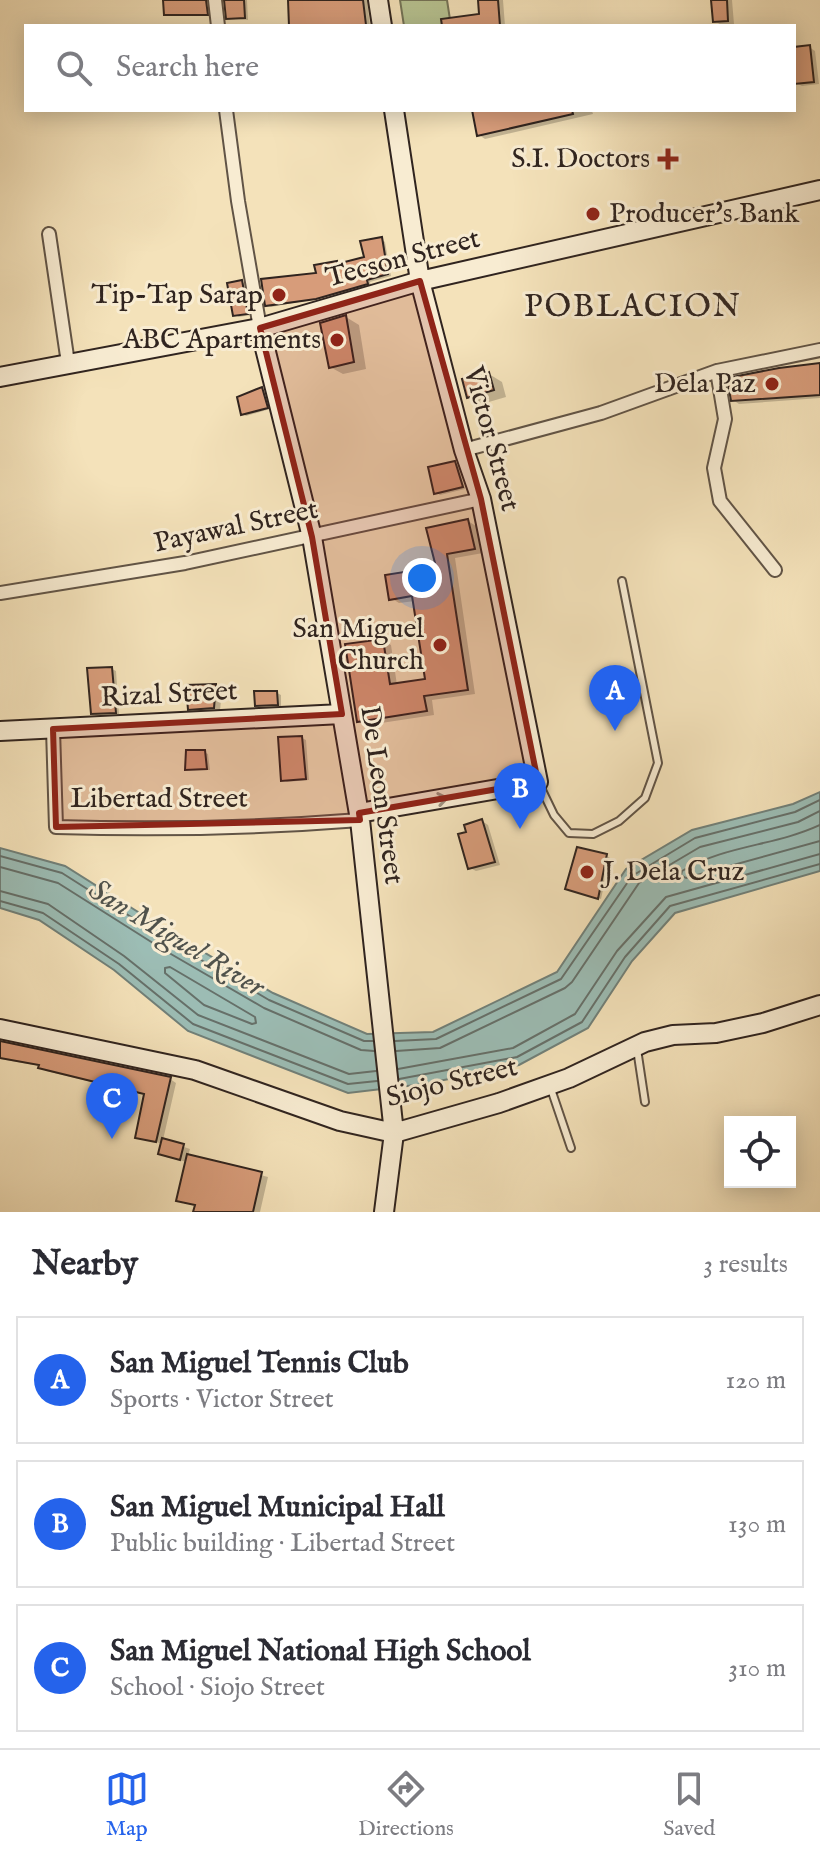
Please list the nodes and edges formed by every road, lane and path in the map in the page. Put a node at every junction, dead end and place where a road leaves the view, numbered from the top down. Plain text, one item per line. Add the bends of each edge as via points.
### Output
1 (215, 0) edge
2 (378, 0) edge
3 (218, 24) edge
4 (382, 24) edge
5 (226, 112) edge
6 (394, 112) edge
7 (820, 190) edge
8 (49, 234) dead end
9 (420, 281) junction
10 (260, 328) junction
11 (820, 350) edge
12 (68, 363) junction
13 (717, 371) junction
14 (0, 377) edge
15 (464, 450) junction
16 (481, 499) junction
17 (312, 537) junction
18 (775, 570) dead end
19 (622, 581) dead end
20 (0, 593) edge
21 (342, 714) junction
22 (53, 729) junction
23 (0, 731) edge
24 (538, 782) junction
25 (360, 817) junction
26 (820, 1005) edge
27 (0, 1029) edge
28 (636, 1046) junction
29 (549, 1085) junction
30 (645, 1102) dead end
31 (394, 1128) junction
32 (571, 1148) dead end
33 (384, 1212) edge

1 - 3 street
2 - 4 street
5 - 10 street
6 - 9 street, Victor Street
7 - 9 street, Tecson Street
8 - 12 street
9 - 10 street, Tecson Street
9 - 15 street, Victor Street
10 - 12 street, Tecson Street
10 - 17 street, De Leon Street
11 - 13 street
12 - 14 street, Tecson Street
13 - 15 street via 601,413
13 - 18 street via 725,419 714,468 720,501
15 - 16 street, Victor Street
16 - 17 street, Payawal Street
16 - 24 street, Victor Street
17 - 20 street, Payawal Street
17 - 21 street, De Leon Street
19 - 24 lane via 658,763 645,798 619,821 593,834 569,833
21 - 22 street, Rizal Street
21 - 25 street, De Leon Street
22 - 23 street, Rizal Street
22 - 25 street, Libertad Street via 56,827 288,826
25 -> 24 street, Libertad Street
25 - 31 street, De Leon Street
26 - 28 street, Siojo Street via 763,1023 673,1035
27 - 31 street, Siojo Street via 195,1070 340,1121
28 - 29 street, Siojo Street
28 - 30 lane
29 - 31 street, Siojo Street
29 - 32 lane
31 - 33 street, De Leon Street

